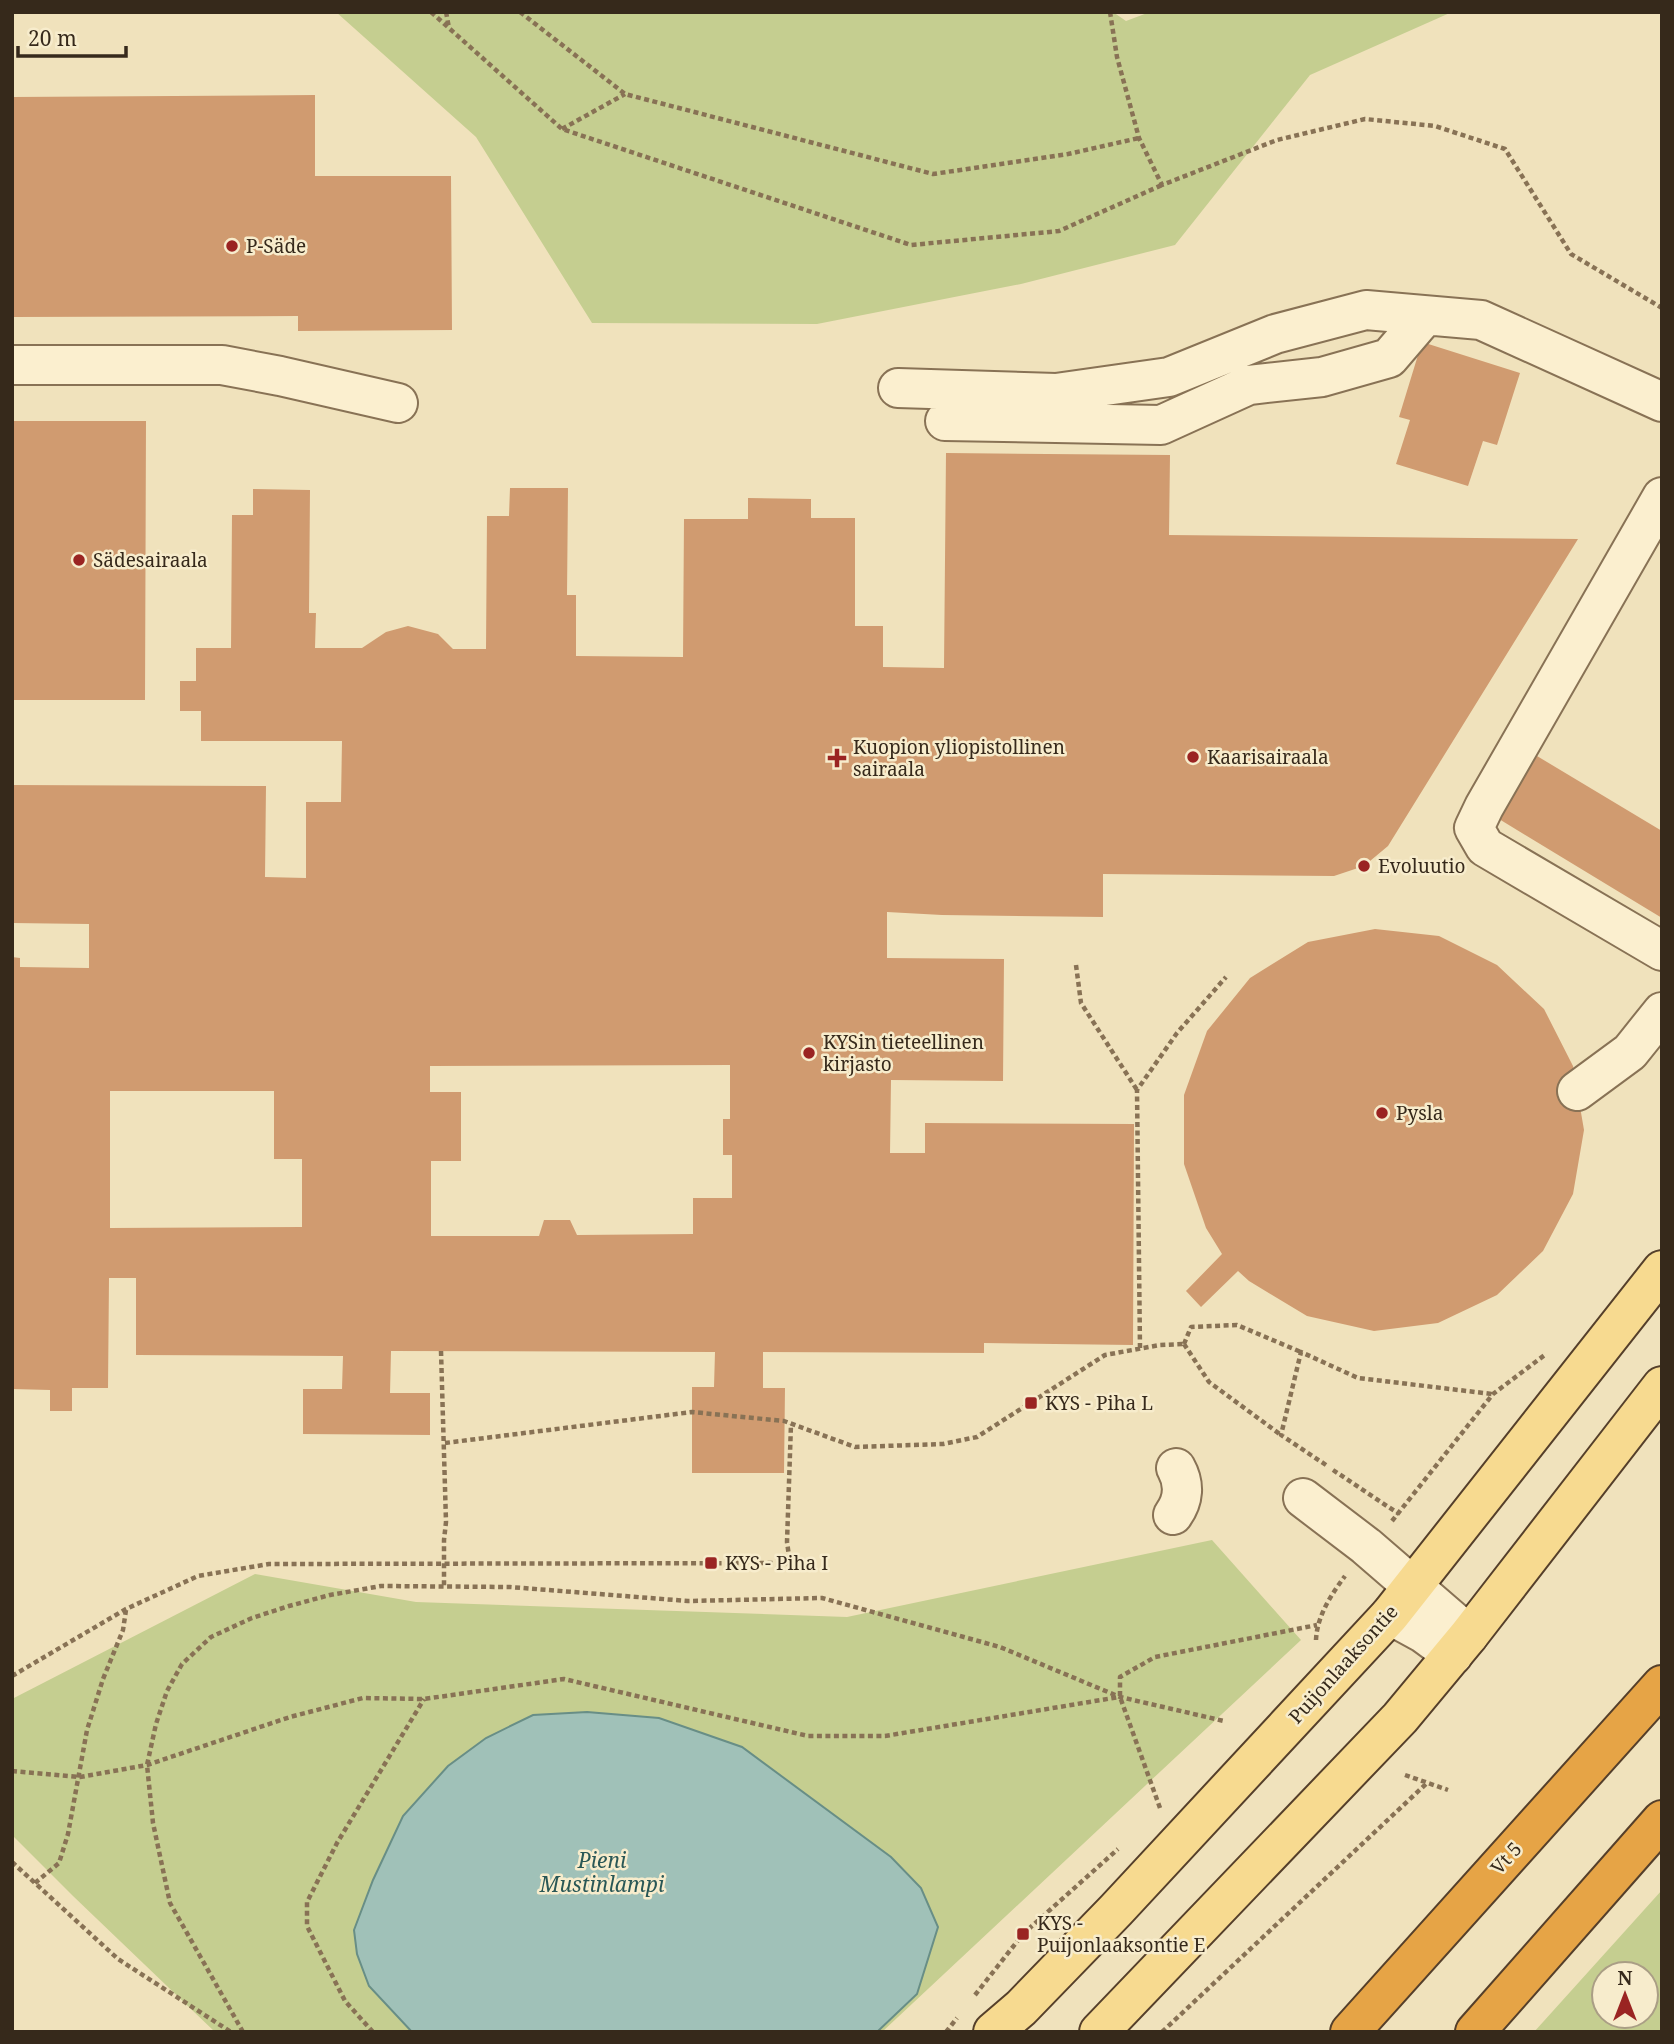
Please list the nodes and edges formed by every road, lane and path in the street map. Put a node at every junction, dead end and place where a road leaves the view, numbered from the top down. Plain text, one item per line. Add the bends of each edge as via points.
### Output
1 (431, 12) edge
2 (446, 12) edge
3 (520, 12) edge
4 (1110, 12) edge
5 (449, 28) junction
6 (625, 94) junction
7 (562, 129) junction
8 (1139, 138) junction
9 (1162, 185) junction
10 (1662, 308) edge
11 (1425, 316) junction
12 (12, 365) edge
13 (898, 388) dead end
14 (1662, 402) edge
15 (398, 403) dead end
16 (945, 421) dead end
17 (1662, 497) edge
18 (1662, 951) edge
19 (1076, 965) dead end
20 (1226, 977) dead end
21 (1662, 1012) edge
22 (1138, 1090) junction
23 (1577, 1091) dead end
24 (1662, 1270) edge
25 (1184, 1344) junction
26 (1140, 1348) junction
27 (441, 1350) dead end
28 (1549, 1351) dead end
29 (1301, 1352) junction
30 (1662, 1386) edge
31 (1493, 1394) junction
32 (791, 1424) junction
33 (1281, 1435) junction
34 (445, 1443) junction
35 (1176, 1468) dead end
36 (1303, 1498) dead end
37 (1399, 1514) junction
38 (1173, 1515) dead end
39 (1391, 1522) dead end
40 (443, 1564) junction
41 (1412, 1585) junction
42 (444, 1586) junction
43 (126, 1609) junction
44 (1390, 1615) junction
45 (1317, 1625) dead end
46 (1461, 1645) junction
47 (12, 1676) edge
48 (1662, 1685) edge
49 (1120, 1697) junction
50 (424, 1699) junction
51 (1224, 1721) dead end
52 (147, 1765) junction
53 (12, 1771) edge
54 (1405, 1775) dead end
55 (80, 1777) junction
56 (1427, 1783) junction
57 (1448, 1790) dead end
58 (1160, 1810) dead end
59 (1662, 1820) edge
60 (12, 1862) edge
61 (35, 1883) junction
62 (231, 2032) edge
63 (243, 2032) edge
64 (373, 2032) edge
65 (993, 2032) edge
66 (1098, 2032) edge
67 (1162, 2032) edge
68 (1350, 2032) edge
69 (1475, 2032) edge

1 - 5 path
2 - 5 path
3 - 6 path
4 - 8 path
5 - 7 path
6 - 7 path
6 - 8 path via 933,174 1068,154
7 - 9 path via 911,245 1059,231
8 - 9 path
9 - 10 path via 1277,140 1365,119 1435,126 1505,149 1571,254
11 - 13 lane via 1366,310 1275,334 1169,377 1056,393
11 - 14 lane via 1481,320
11 - 16 lane via 1389,358 1322,377 1249,385 1161,425
12 - 15 lane via 222,365
17 - 18 lane via 1474,828 1485,847
19 - 22 path via 1081,1003
20 - 22 path via 1177,1033
21 - 23 lane via 1630,1052
22 - 26 path
24 - 41 main road, Puijonlaaksontie
25 - 26 path
25 - 29 path via 1191,1326 1237,1325
25 - 33 path via 1209,1382
26 - 32 path via 1105,1355 977,1437 943,1444 855,1447
27 - 34 path
28 - 31 path
29 - 31 path via 1359,1378
29 - 33 path
30 - 46 main road
31 - 37 path
32 - 34 path via 692,1412
32 - 40 path via 790,1563
33 - 37 path
34 - 40 path
35 - 38 lane via 1182,1490
36 - 41 lane
37 - 39 path
40 - 42 path
40 - 43 path via 269,1564 198,1576
41 - 44 main road, Puijonlaaksontie
41 - 46 lane
42 - 49 path via 688,1601 822,1598 1000,1647
42 - 52 path via 381,1586 330,1595 252,1618 211,1637 182,1664 167,1691
43 - 47 path
43 - 55 path via 123,1630 87,1730
44 - 46 lane via 1423,1633
44 - 65 main road, Puijonlaaksontie via 1116,1910
45 - 49 path via 1155,1657 1120,1678
46 - 66 main road via 1400,1718
48 - 68 highway, Vt 5
49 - 50 path via 886,1736 808,1736 564,1679
49 - 51 path
49 - 58 path
50 - 52 path via 363,1698
50 - 64 path via 307,1902 307,1926 345,2001
52 - 55 path
52 - 63 path via 153,1823 170,1903
53 - 55 path
54 - 56 path
55 - 61 path via 59,1863
56 - 57 path
56 - 67 path
59 - 69 highway
60 - 61 path
61 - 62 path via 118,1959

